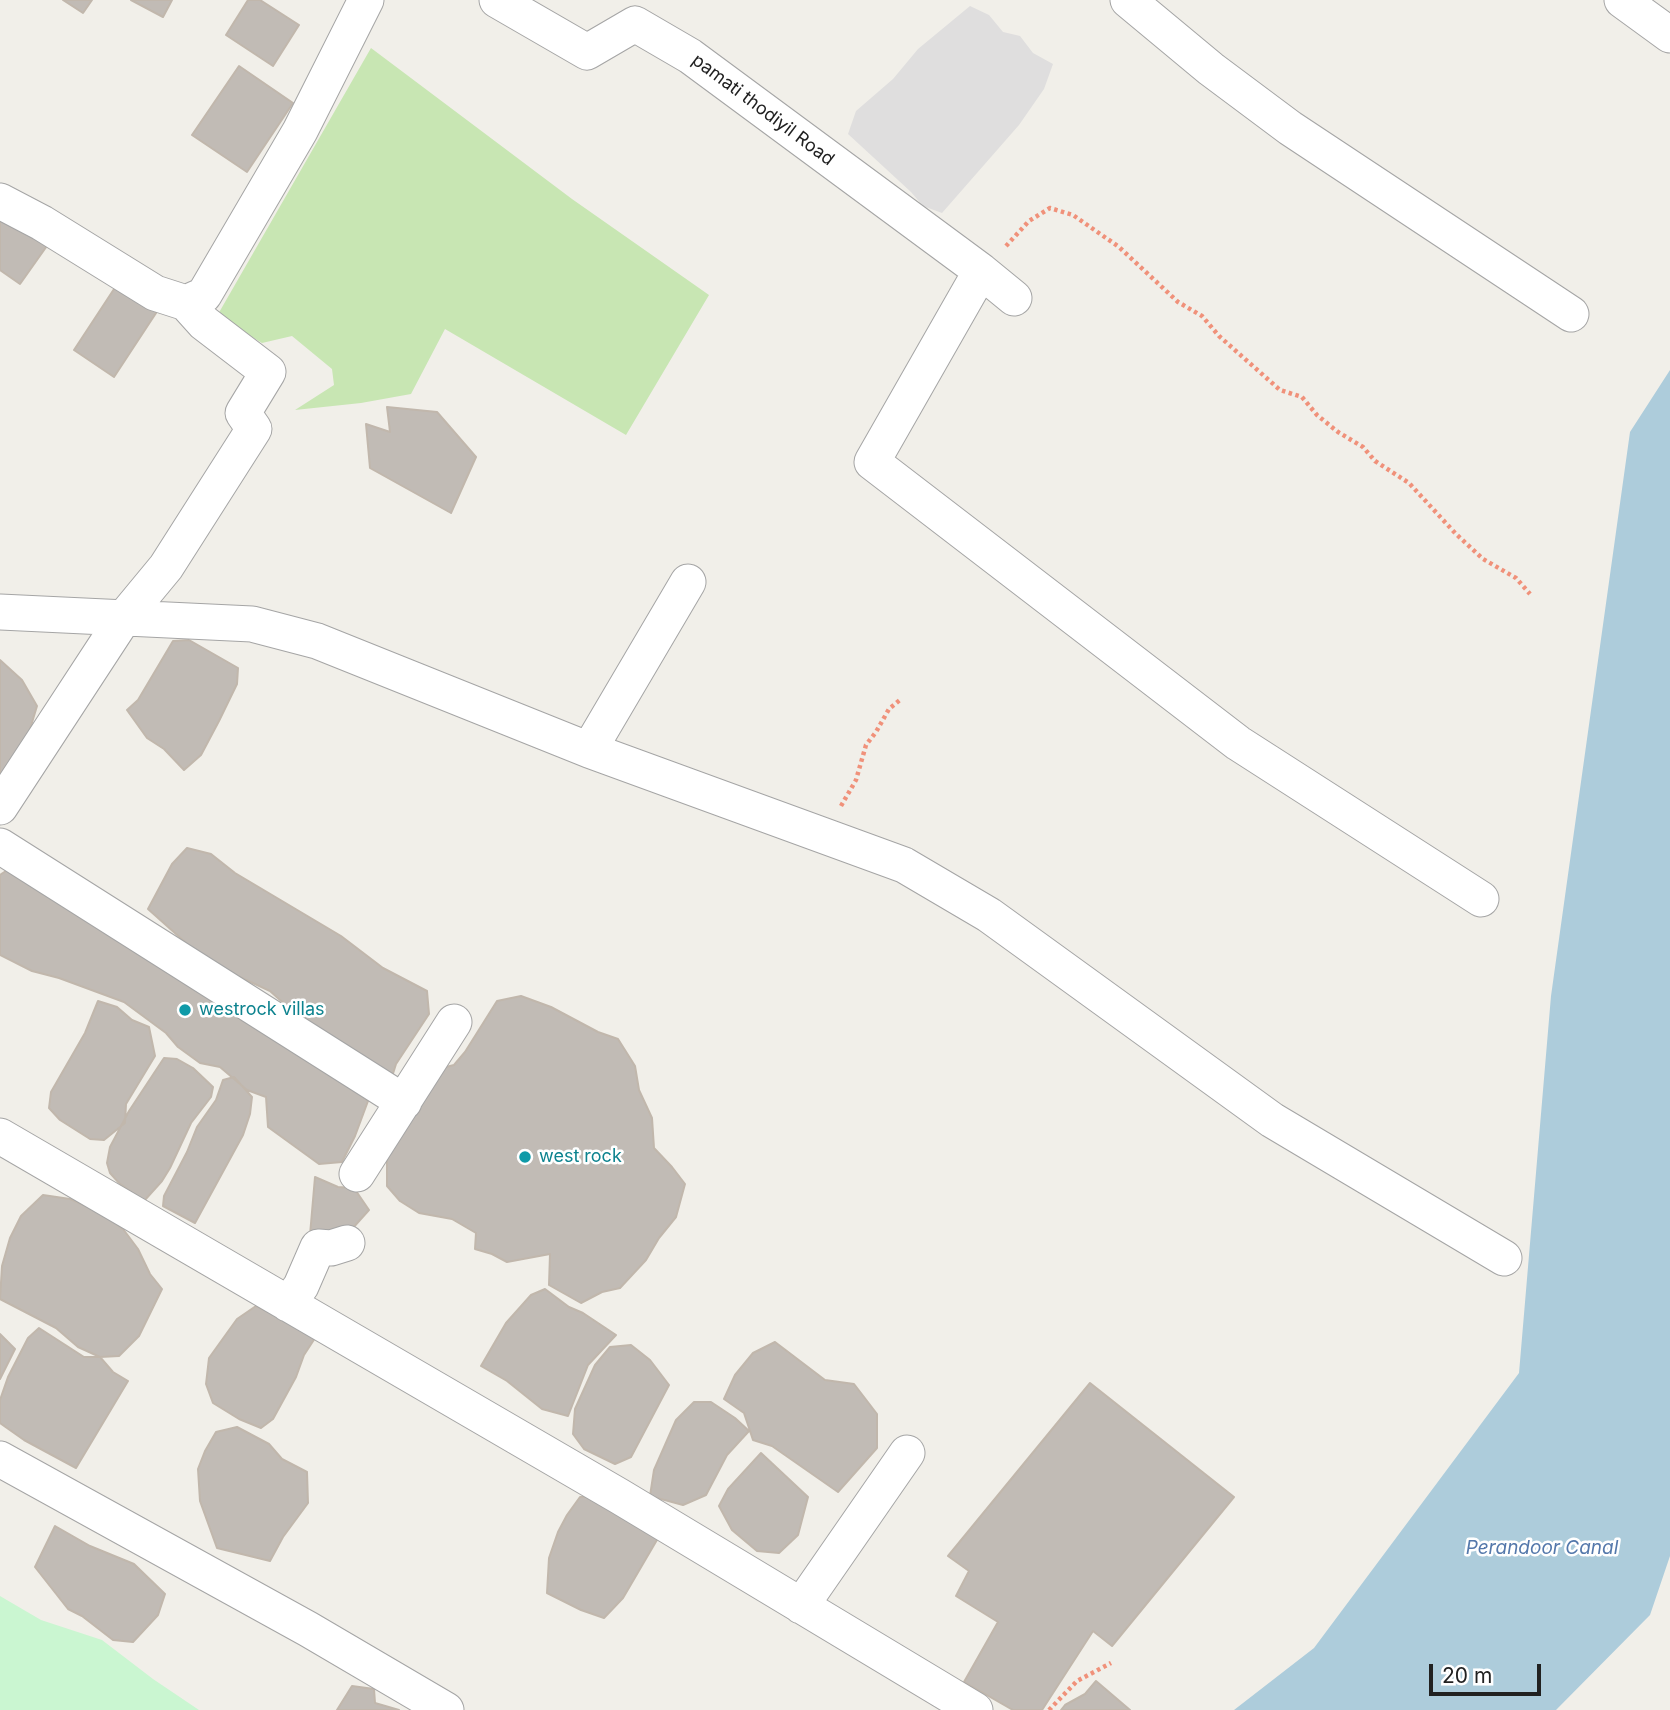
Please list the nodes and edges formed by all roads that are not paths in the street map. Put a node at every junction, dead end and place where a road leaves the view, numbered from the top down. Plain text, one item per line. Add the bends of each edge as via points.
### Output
1 (366, 0) edge
2 (496, 0) edge
3 (1128, 0) edge
4 (1622, 0) edge
5 (636, 12) edge
6 (1670, 35) edge
7 (0, 201) edge
8 (981, 271) junction
9 (1014, 298) dead end
10 (186, 303) junction
11 (1571, 314) dead end
12 (688, 582) dead end
13 (0, 612) edge
14 (123, 619) junction
15 (589, 750) junction
16 (0, 807) edge
17 (0, 846) edge
18 (1481, 899) dead end
19 (454, 1022) dead end
20 (404, 1102) junction
21 (0, 1136) edge
22 (357, 1174) dead end
23 (347, 1243) dead end
24 (1504, 1258) dead end
25 (288, 1304) junction
26 (907, 1453) dead end
27 (0, 1459) edge
28 (802, 1606) junction
29 (446, 1710) edge
30 (975, 1710) edge

1 - 10 street via 300,131 204,295
2 - 5 street, pamati thodiyil Road via 587,52
3 - 11 street via 1290,128
4 - 6 street
5 - 8 street, pamati thodiyil Road
7 - 10 street via 155,293
8 - 9 street, pamati thodiyil Road
8 - 18 street via 872,463 1238,743
10 - 14 street via 204,323 268,372 243,413 254,429 166,567
12 - 15 street
13 - 14 street
14 - 15 street via 252,624 317,641
14 - 16 street
15 - 24 street via 904,865 989,915 1272,1120
17 - 20 street
19 - 20 street
20 - 22 street
21 - 25 street
23 - 25 street via 318,1247
25 - 28 street
26 - 28 street
27 - 29 street
28 - 30 street

